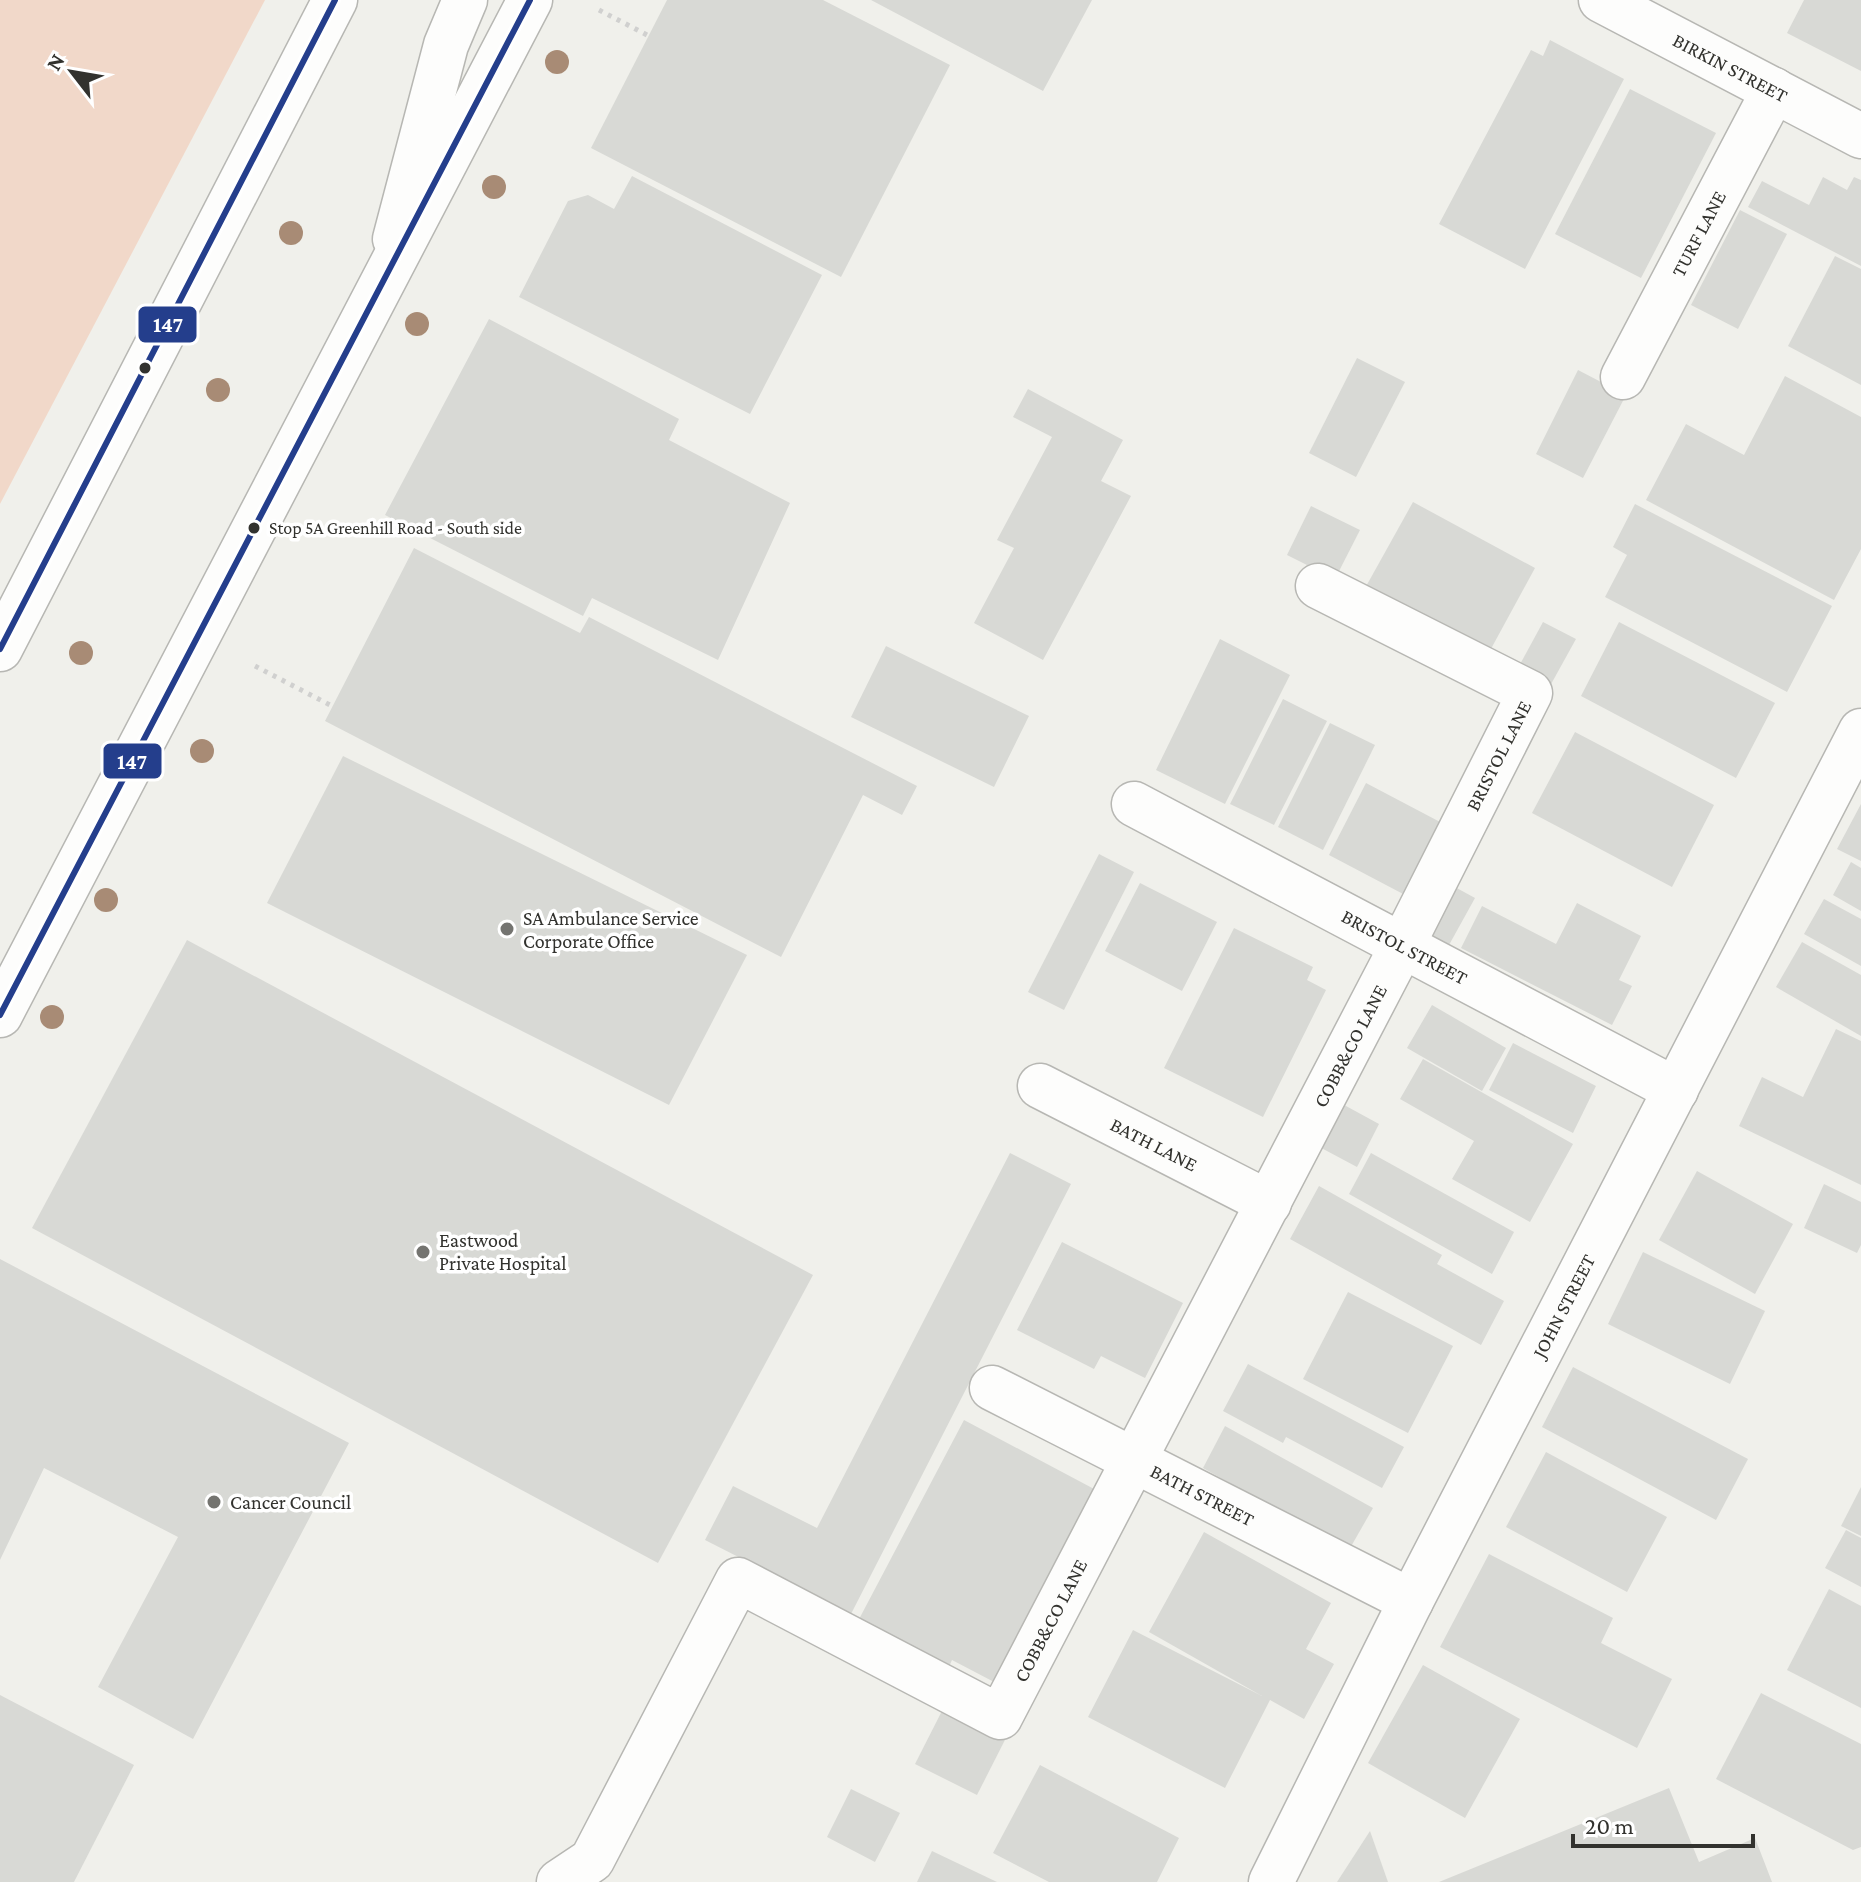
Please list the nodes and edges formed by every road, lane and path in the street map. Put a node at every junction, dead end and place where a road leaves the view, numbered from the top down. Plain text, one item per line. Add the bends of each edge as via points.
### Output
1 (335, 0) edge
2 (465, 0) edge
3 (530, 0) edge
4 (1601, 0) edge
5 (599, 10) dead end
6 (649, 36) dead end
7 (1774, 90) junction
8 (1861, 136) edge
9 (384, 278) junction
10 (1623, 377) dead end
11 (1318, 586) dead end
12 (0, 649) edge
13 (255, 666) dead end
14 (332, 706) dead end
15 (1861, 731) edge
16 (1134, 804) dead end
17 (1402, 946) junction
18 (6, 990) edge
19 (1040, 1086) dead end
20 (1676, 1090) junction
21 (1269, 1203) junction
22 (992, 1388) dead end
23 (1134, 1461) junction
24 (1411, 1601) junction
25 (559, 1882) edge
26 (1271, 1882) edge

1 - 12 main road
2 - 9 main road via 446,45
3 - 9 main road
4 - 7 main road, BIRKIN STREET
5 - 6 path
7 - 8 main road, BIRKIN STREET
7 - 10 main road, TURF LANE
9 - 18 main road
11 - 17 main road, BRISTOL LANE via 1530,693
13 - 14 path
15 - 20 main road, JOHN STREET
16 - 17 main road, BRISTOL STREET
17 - 20 main road, BRISTOL STREET
17 - 21 main road, COBB&CO LANE
19 - 21 main road, BATH LANE
20 - 24 main road, JOHN STREET
21 - 23 main road, COBB&CO LANE
22 - 23 main road, BATH STREET
23 - 24 main road, BATH STREET
23 - 25 main road, COBB&CO LANE via 1000,1717 738,1580 592,1860
24 - 26 main road, JOHN STREET

